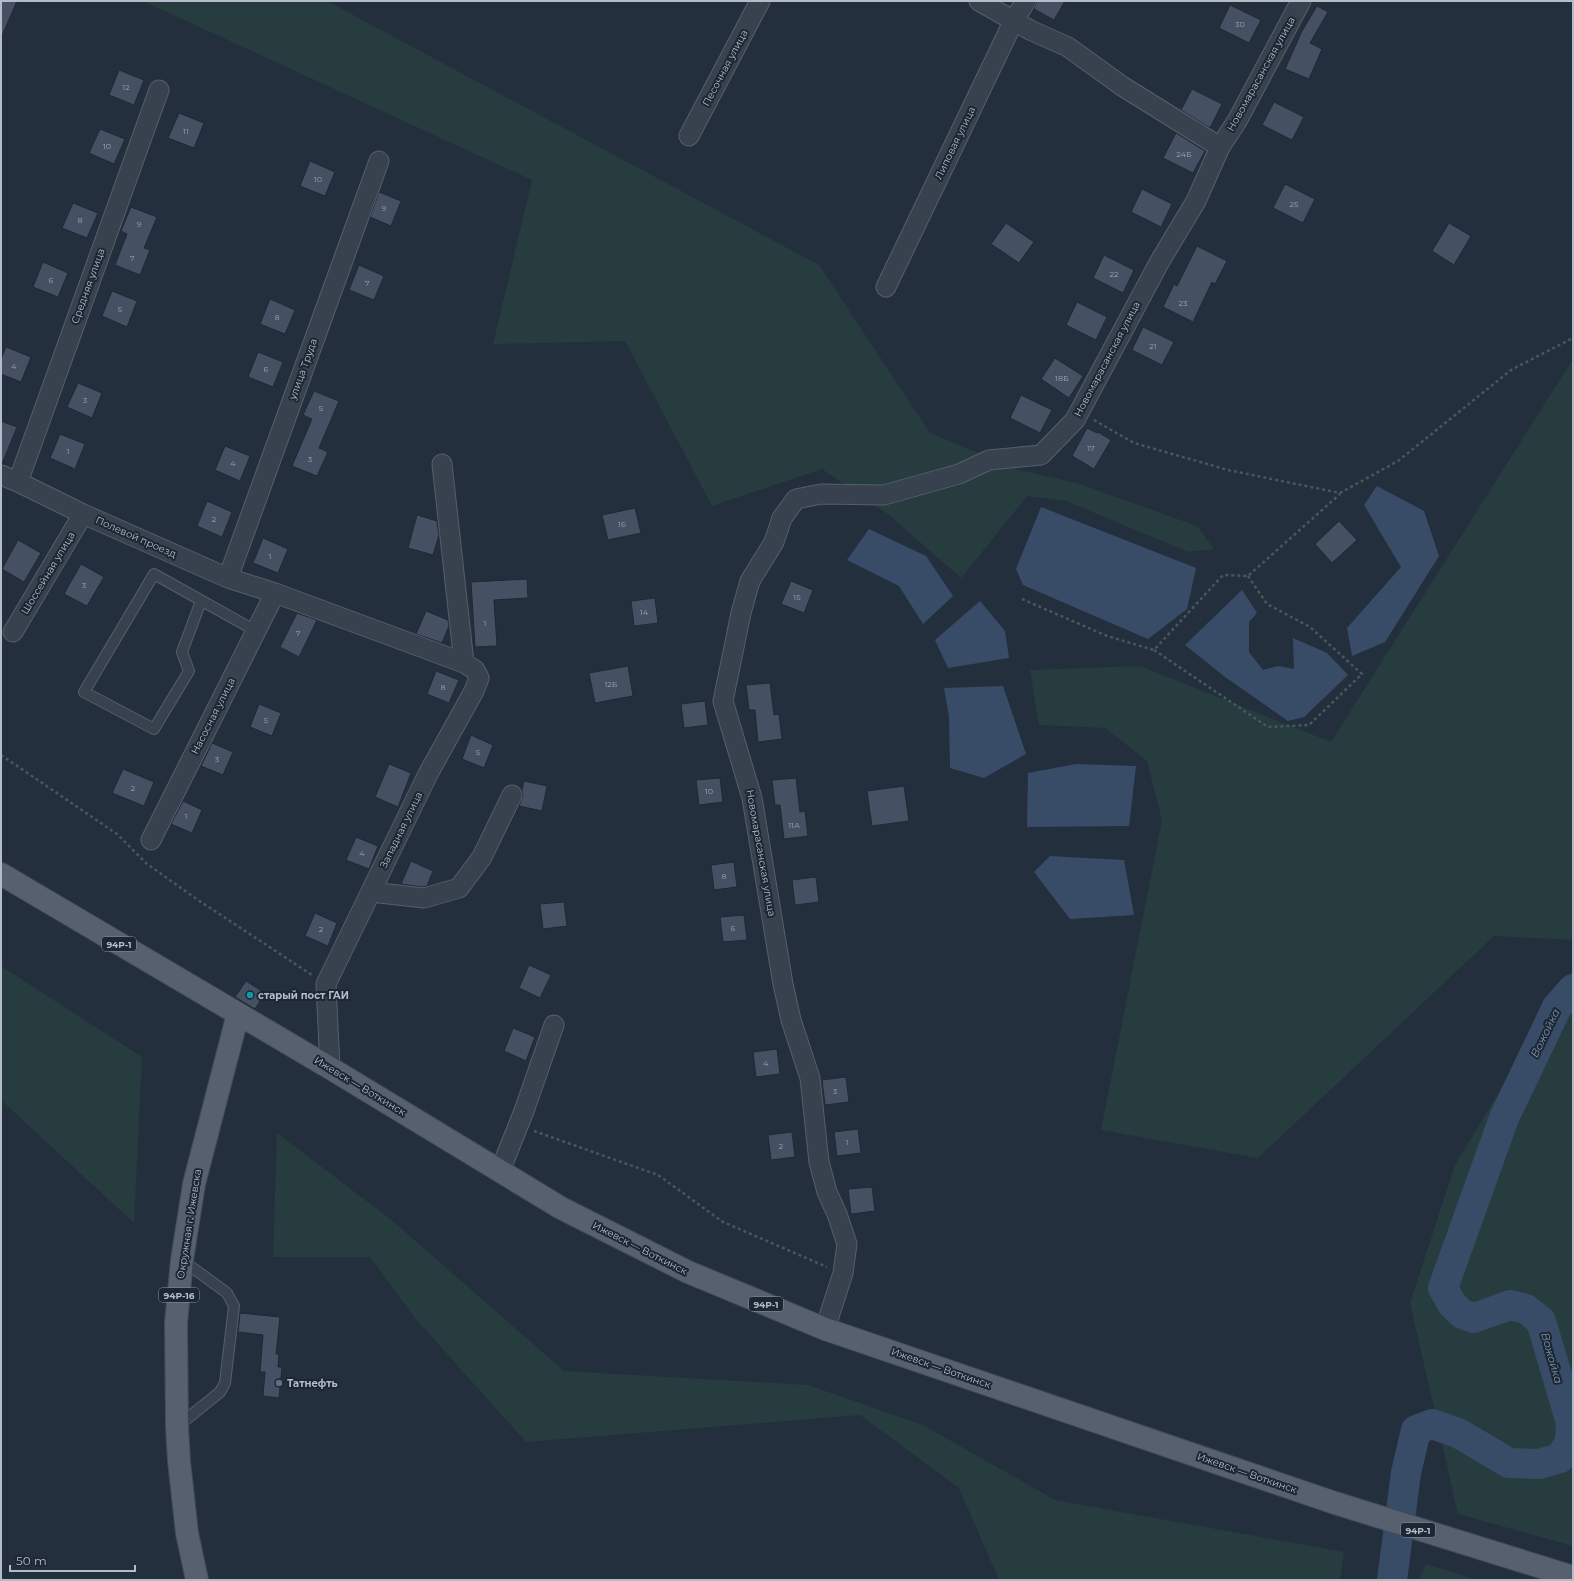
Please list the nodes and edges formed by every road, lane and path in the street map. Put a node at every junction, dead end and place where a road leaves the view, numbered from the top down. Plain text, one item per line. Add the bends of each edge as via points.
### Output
1 (760, 1) edge
2 (979, 1) edge
3 (1026, 1) edge
4 (1301, 1) edge
5 (1014, 20) junction
6 (159, 90) dead end
7 (689, 136) dead end
8 (1220, 147) junction
9 (379, 161) dead end
10 (886, 287) dead end
11 (1573, 338) edge
12 (1079, 411) junction
13 (442, 464) dead end
14 (9, 478) edge
15 (1340, 493) junction
16 (83, 514) junction
17 (1248, 576) junction
18 (228, 578) junction
19 (275, 593) junction
20 (1022, 600) dead end
21 (201, 601) junction
22 (256, 631) junction
23 (13, 632) dead end
24 (1154, 650) junction
25 (464, 663) junction
26 (1, 755) edge
27 (512, 795) dead end
28 (151, 840) dead end
29 (1, 874) edge
30 (371, 892) junction
31 (326, 984) junction
32 (238, 1014) junction
33 (554, 1025) dead end
34 (330, 1068) junction
35 (519, 1125) junction
36 (500, 1171) junction
37 (182, 1260) junction
38 (843, 1273) junction
39 (825, 1329) junction
40 (177, 1427) junction
41 (1573, 1577) edge
42 (197, 1580) edge

1 - 7 street, Песочная улица
2 - 5 street
3 - 5 street, Липовая улица
4 - 8 street, Новомарасанская улица via 1237,121
5 - 8 street via 1068,47 1122,86
5 - 10 street, Липовая улица
6 - 14 street, Средняя улица
8 - 12 street, Новомарасанская улица via 1196,201 1160,261
9 - 18 street, улица Труда
11 - 15 path via 1511,370 1398,461
12 - 15 path via 1134,443 1228,470
12 - 38 street, Новомарасанская улица via 1075,420 1041,455 989,460 959,474 884,495 821,494 796,499 782,518 774,542 750,581 741,613 723,701 752,798 783,984 791,1020 810,1078 819,1162 827,1192 847,1244
13 - 25 street
14 - 16 street, Полевой проезд
15 - 17 path
16 - 18 street, Полевой проезд
16 - 23 street, Шоссейная улица
17 - 24 path via 1223,575
17 - 24 path via 1267,604 1310,626 1362,674 1309,725 1268,727
18 - 19 street, Полевой проезд
19 - 22 street, Насосная улица
19 - 25 street, Полевой проезд
20 - 24 path via 1107,636
21 - 21 lane via 154,574 84,692 154,729 189,671 182,652
21 - 22 lane
22 - 28 street, Насосная улица
25 - 30 street, Западная улица via 475,670 479,678 474,691 428,774
26 - 31 path via 117,834 146,863 195,898
27 - 30 street via 482,857 459,888 424,898
29 - 32 main road, Ижевск — Воткинск / 94Р-1
30 - 31 street, Западная улица
31 - 34 street
32 - 34 main road, Ижевск — Воткинск / 94Р-1
32 - 37 main road, Окружная г. Ижевска / 94Р-16 via 194,1184
33 - 35 street
34 - 36 main road, Ижевск — Воткинск / 94Р-1
35 - 36 street
35 - 38 path via 658,1175 723,1222
36 - 39 main road, Ижевск — Воткинск / 94Р-1 via 561,1208 688,1272
37 - 40 main road, Окружная г. Ижевска / 94Р-16 via 176,1323
37 - 40 lane via 227,1293 234,1306 225,1383 220,1392
38 - 39 street, Новомарасанская улица
39 - 41 main road, Ижевск — Воткинск / 94Р-1 via 1335,1504
40 - 42 main road, Окружная г. Ижевска / 94Р-16 via 187,1533

